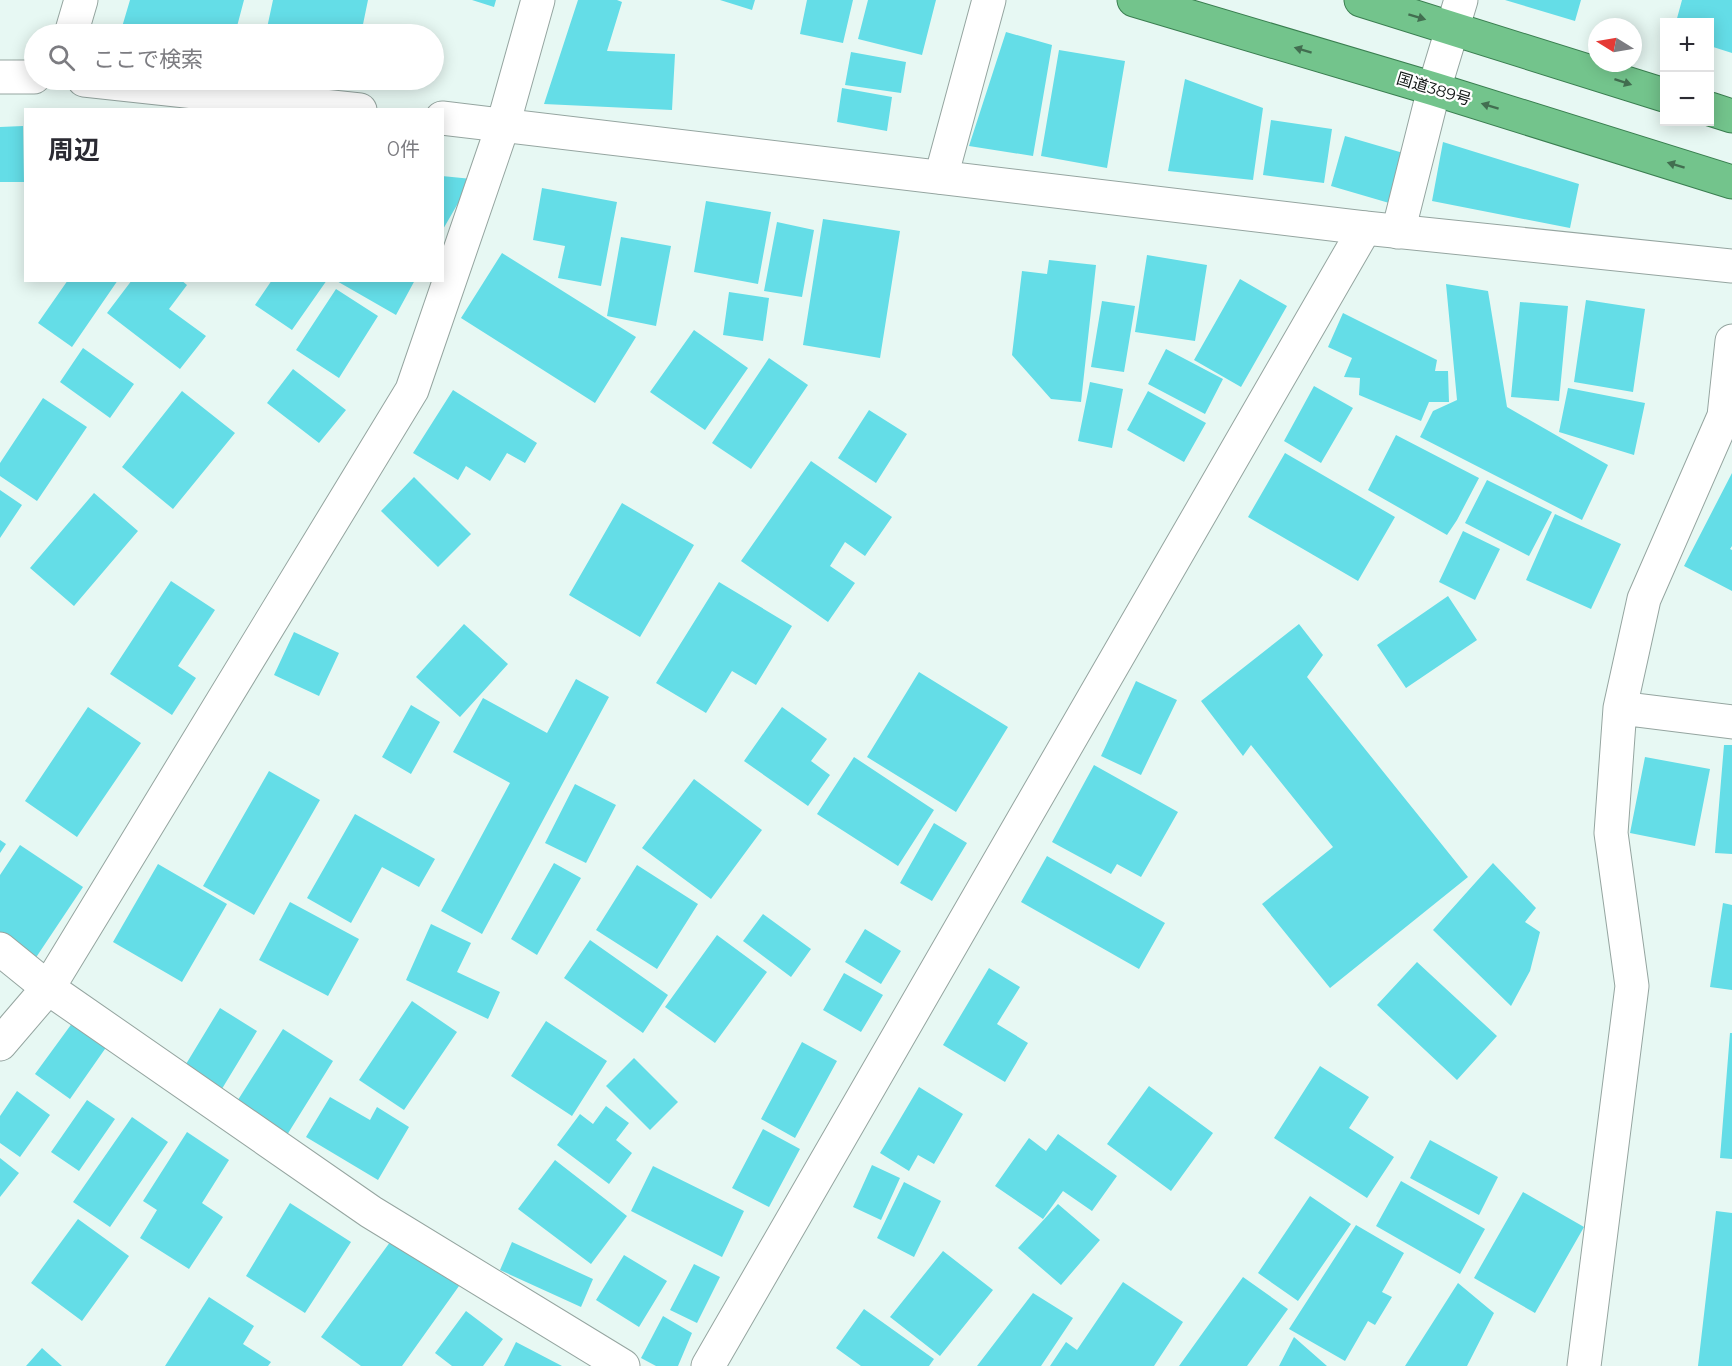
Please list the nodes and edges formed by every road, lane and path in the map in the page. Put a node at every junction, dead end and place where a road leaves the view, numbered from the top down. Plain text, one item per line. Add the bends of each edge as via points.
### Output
1 (81, 0) edge
2 (538, 0) edge
3 (989, 0) edge
4 (1134, 0) edge
5 (1361, 0) edge
6 (1457, 14) edge
7 (74, 24) edge
8 (0, 77) edge
9 (24, 77) edge
10 (1434, 89) junction
11 (176, 90) edge
12 (1660, 93) edge
13 (342, 108) edge
14 (1714, 110) edge
15 (1732, 116) edge
16 (444, 118) edge
17 (503, 125) junction
18 (941, 177) junction
19 (1732, 182) edge
20 (1365, 228) junction
21 (1398, 232) junction
22 (1732, 266) edge
23 (1732, 341) edge
24 (1620, 708) junction
25 (1732, 722) edge
26 (0, 949) edge
27 (48, 987) junction
28 (0, 1044) edge
29 (623, 1366) edge
30 (708, 1366) edge
31 (1584, 1366) edge

1 - 7 street
2 - 17 street
3 - 18 street
10 -> 4 highway, 国道389号
5 -> 6 highway
6 - 10 street
6 -> 12 highway
8 - 9 street
19 -> 10 highway, 国道389号
10 - 21 street
11 - 13 street
14 - 15 highway
16 - 17 street
17 - 18 street
17 - 27 street via 412,390
18 - 20 street
20 - 21 street
20 - 30 street
21 - 22 street
23 - 24 street via 1724,416 1644,599
24 - 25 street
24 - 31 street via 1611,833 1632,986
26 - 27 street
27 - 28 street
27 - 29 street via 371,1212

